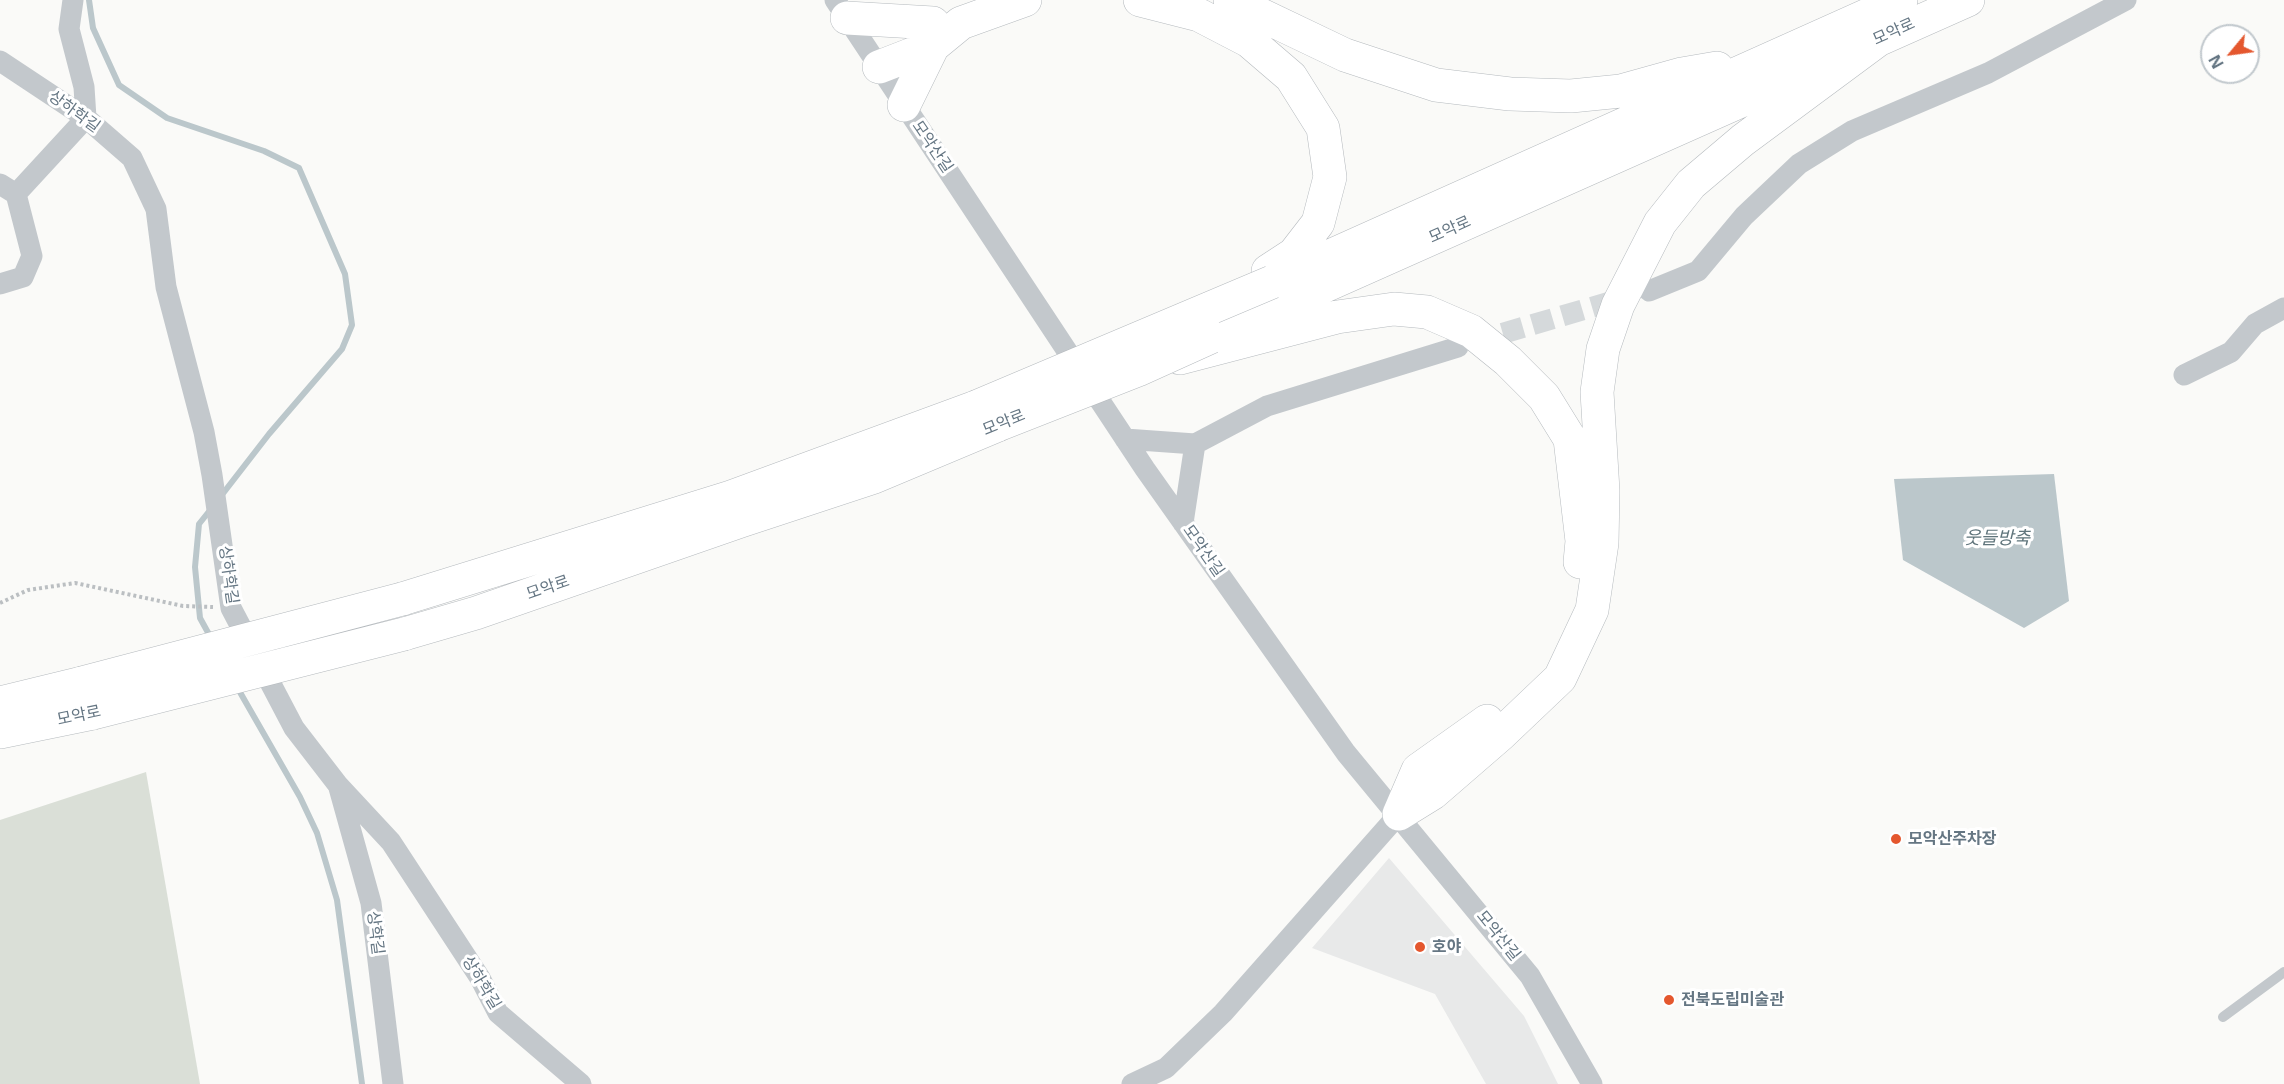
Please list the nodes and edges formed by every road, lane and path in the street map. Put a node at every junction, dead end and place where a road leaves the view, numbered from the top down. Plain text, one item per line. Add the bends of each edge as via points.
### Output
1 (74, 0) edge
2 (977, 0) edge
3 (1025, 0) edge
4 (1140, 0) edge
5 (1230, 0) edge
6 (1901, 0) edge
7 (1968, 0) edge
8 (2126, 0) edge
9 (841, 9) edge
10 (933, 34) junction
11 (1878, 40) junction
12 (1775, 57) junction
13 (0, 61) edge
14 (879, 67) junction
15 (904, 105) junction
16 (86, 118) junction
17 (8, 189) edge
18 (0, 284) edge
19 (1649, 291) tunnel mouth
20 (2284, 308) edge
21 (1181, 321) junction
22 (1458, 347) tunnel mouth
23 (1138, 370) junction
24 (2184, 375) dead end
25 (987, 416) junction
26 (1125, 439) junction
27 (1195, 444) junction
28 (1183, 524) junction
29 (0, 603) edge
30 (231, 608) junction
31 (0, 703) edge
32 (0, 732) edge
33 (338, 785) junction
34 (1399, 814) junction
35 (2284, 972) edge
36 (2223, 1017) dead end
37 (1590, 1080) edge
38 (393, 1084) edge
39 (581, 1084) edge
40 (1132, 1084) edge

1 - 16 street via 69,29 84,87
2 - 10 main road
3 - 10 main road
4 - 21 main road via 1199,15 1249,41 1291,77 1323,128 1329,167 1318,223 1294,254 1237,292
5 - 12 main road via 1345,55 1436,86 1510,94 1570,96 1621,91 1682,74
6 - 12 main road, 모악로
7 - 11 main road, 모악로
8 - 19 street via 1988,73 1852,131 1799,164 1744,216 1698,271
9 - 10 main road
9 - 14 street, 모악산길
10 - 14 main road via 903,43
10 - 15 main road
11 - 23 main road, 모악로, bridge
11 - 34 main road via 1743,140 1691,184 1660,223 1618,305 1603,349 1597,392 1602,543 1592,610 1560,678 1433,793
12 - 21 main road, 모악로, bridge
13 - 16 street, 상하학길
14 - 15 street, 모악산길
15 - 26 street, 모악산길
16 - 17 street
16 - 30 street, 상하학길 via 132,158 156,209 166,287 204,432
17 - 18 street via 32,256 23,277
20 - 24 street via 2255,324 2231,352
21 - 25 main road, 모악로, bridge
22 - 27 street via 1267,406
23 - 25 main road, 모악로, bridge
23 - 34 main road via 1337,317 1394,309 1427,312 1471,331 1508,361 1544,397 1570,439 1582,541 1576,604 1547,666 1490,719 1418,771
25 - 31 main road, 모악로, bridge via 402,599
25 - 32 main road, 모악로, bridge via 874,477 476,613 93,713
26 - 27 street
26 - 28 street, 모악산길
27 - 28 street
28 - 34 street, 모악산길 via 1346,753
29 - 30 path via 28,590 75,583 183,606
30 - 33 street, 상하학길 via 294,728
33 - 38 street, 상학길 via 371,903
33 - 39 street, 상하학길 via 391,843 480,978 498,1013
34 - 37 street, 모악산길 via 1530,976
34 - 40 street via 1223,1012 1166,1068
35 - 36 lane

